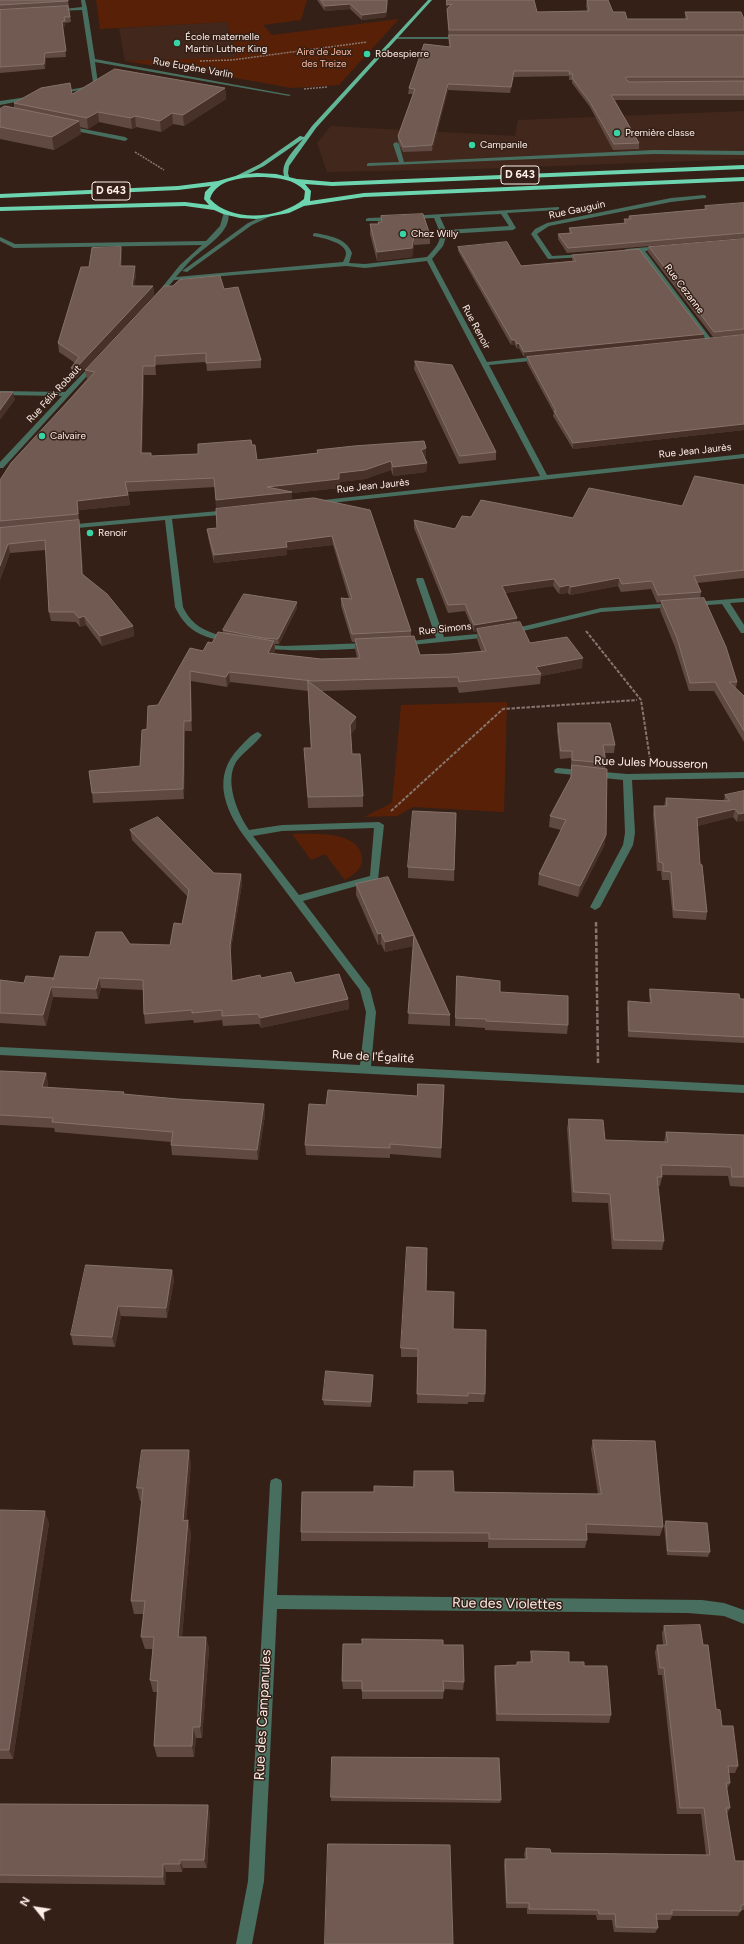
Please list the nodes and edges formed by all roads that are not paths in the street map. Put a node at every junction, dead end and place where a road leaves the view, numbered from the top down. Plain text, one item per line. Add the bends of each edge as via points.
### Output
1 (83, 0) edge
2 (430, 0) edge
3 (85, 8) junction
4 (54, 10) edge
5 (465, 38) edge
6 (393, 40) junction
7 (93, 60) junction
8 (52, 94) edge
9 (289, 95) road end
10 (37, 96) edge
11 (0, 102) edge
12 (58, 126) edge
13 (314, 127) junction
14 (125, 139) road end
15 (396, 144) dead end
16 (744, 153) edge
17 (402, 164) junction
18 (369, 165) dead end
19 (744, 167) edge
20 (238, 177) junction
21 (288, 179) junction
22 (744, 179) edge
23 (296, 181) junction
24 (222, 182) junction
25 (0, 196) edge
26 (704, 197) dead end
27 (303, 204) junction
28 (214, 208) junction
29 (557, 208) dead end
30 (0, 209) edge
31 (503, 212) junction
32 (226, 213) junction
33 (268, 216) junction
34 (436, 216) junction
35 (398, 218) edge
36 (405, 218) edge
37 (368, 220) dead end
38 (443, 232) junction
39 (315, 236) dead end
40 (0, 239) edge
41 (207, 243) junction
42 (665, 248) edge
43 (641, 250) junction
44 (618, 252) edge
45 (596, 254) edge
46 (429, 259) junction
47 (346, 264) junction
48 (173, 281) junction
49 (155, 300) edge
50 (703, 342) edge
51 (101, 358) edge
52 (546, 358) edge
53 (484, 364) junction
54 (0, 393) edge
55 (67, 394) junction
56 (744, 456) edge
57 (0, 466) edge
58 (545, 478) junction
59 (310, 503) edge
60 (240, 511) edge
61 (168, 517) junction
62 (60, 527) edge
63 (420, 580) dead end
64 (744, 600) edge
65 (725, 602) junction
66 (744, 631) edge
67 (441, 640) junction
68 (234, 641) edge
69 (399, 644) edge
70 (256, 645) edge
71 (376, 645) edge
72 (258, 735) dead end
73 (558, 771) dead end
74 (744, 775) edge
75 (627, 777) junction
76 (247, 834) junction
77 (297, 899) junction
78 (595, 907) road end
79 (0, 1051) edge
80 (364, 1070) junction
81 (744, 1090) edge
82 (276, 1484) dead end
83 (269, 1602) junction
84 (744, 1617) edge
85 (244, 1944) edge

1 - 3 street
2 - 6 main road
3 - 4 street
3 - 7 street
5 - 6 street
6 - 13 main road
7 - 8 street via 95,85
7 - 9 street, Rue Eugène Varlin
10 - 11 street
12 - 14 street
13 - 20 main road via 277,155
13 - 21 main road via 286,166
15 - 17 street
16 - 17 street via 654,152
17 - 18 street
19 - 23 highway, D 643 via 332,184
20 - 21 highway via 264,175
20 - 24 highway
21 - 23 highway
22 - 27 highway, D 643 via 364,195
23 - 27 highway via 309,193
24 - 25 highway, D 643 via 178,188
24 - 28 highway via 207,194 208,201
26 - 45 street, Rue Gauguin via 671,200 547,226 534,234 550,258
27 - 33 highway via 288,212
28 - 30 highway, D 643 via 185,204
28 - 32 highway
29 - 31 street
31 - 34 street
31 - 38 street via 513,228
32 - 33 highway
32 - 41 street via 224,226
33 - 48 street via 250,224
34 - 36 street
34 - 38 street
35 - 37 street
38 - 46 street via 440,246
39 - 47 street via 337,240 346,246 349,253
40 - 41 street via 14,246
41 - 48 street via 187,261
42 - 43 street
43 - 44 street
43 - 50 street, Rue Cezanne via 714,341
46 - 47 street via 365,266
46 - 53 street, Rue Renoir
47 - 48 street
48 - 49 street
51 - 55 street, Rue Félix Robaut
52 - 53 street
53 - 58 street, Rue Renoir
54 - 55 street
55 - 57 street, Rue Félix Robaut
56 - 58 street, Rue Jean Jaurès
58 - 59 street, Rue Jean Jaurès
60 - 61 street
61 - 62 street
61 - 68 street via 182,614 186,621 198,630 212,637
63 - 67 street
64 - 65 street, Rue Simons
65 - 66 street
65 - 67 street, Rue Simons via 601,610 498,633
67 - 69 street, Rue Simons
70 - 71 street via 284,648
72 - 76 street via 235,759 228,771 230,807
73 - 75 street, Rue Jules Mousseron
74 - 75 street, Rue Jules Mousseron
75 - 78 street via 630,833 628,845
76 - 77 street
76 - 77 street via 282,828 379,825 375,878
77 - 80 street via 365,989 371,1012
79 - 80 street, Rue de l'Égalité
80 - 81 street, Rue de l'Égalité
82 - 83 street, Rue des Campanules
83 - 84 street, Rue des Violettes via 688,1606 717,1607
83 - 85 street, Rue des Campanules via 256,1881

